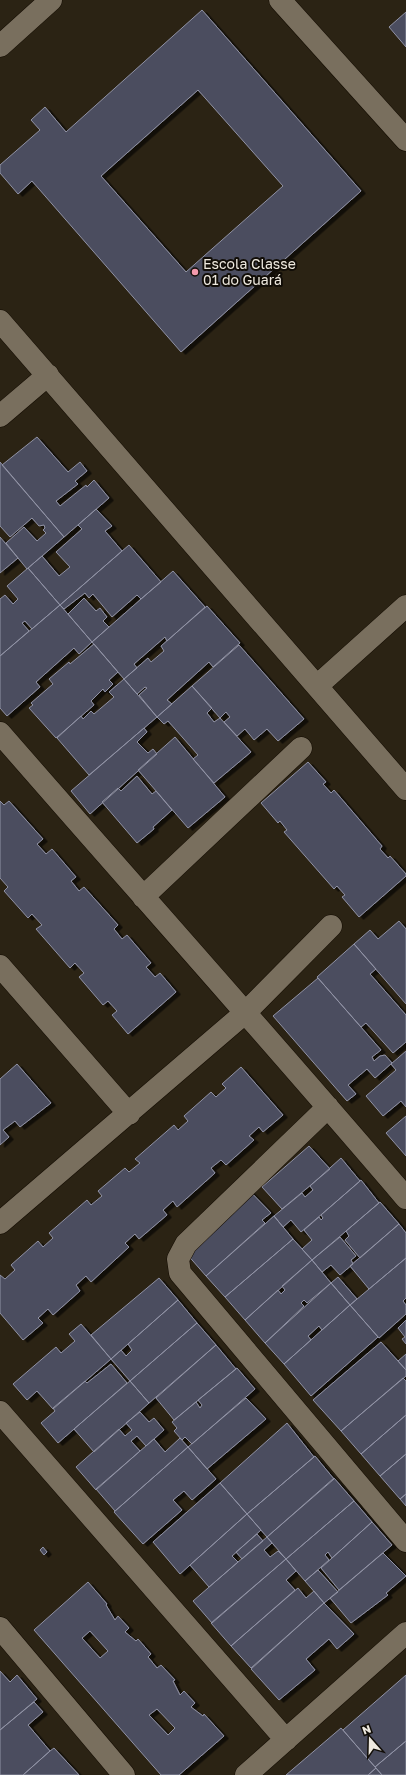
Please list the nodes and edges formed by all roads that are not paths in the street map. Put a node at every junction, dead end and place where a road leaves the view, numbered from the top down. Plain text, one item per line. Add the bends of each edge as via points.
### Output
1 (51, 0) edge
2 (280, 0) edge
3 (0, 46) edge
4 (406, 140) edge
5 (0, 320) edge
6 (48, 375) junction
7 (0, 416) edge
8 (406, 606) edge
9 (317, 686) junction
10 (0, 733) edge
11 (301, 748) dead end
12 (406, 788) edge
13 (143, 897) junction
14 (331, 926) dead end
15 (0, 966) edge
16 (246, 1012) junction
17 (328, 1107) junction
18 (129, 1114) junction
19 (406, 1198) edge
20 (0, 1223) edge
21 (0, 1412) edge
22 (406, 1541) edge
23 (0, 1628) edge
24 (406, 1634) edge
25 (286, 1740) junction
26 (124, 1775) edge
27 (246, 1775) edge

1 - 3 street
2 - 4 street
5 - 6 street
6 - 7 street
6 - 9 street
8 - 9 street
9 - 12 street
10 - 13 street
11 - 13 street
13 - 16 street
14 - 16 street
15 - 18 street
16 - 17 street
16 - 18 street
17 - 19 street
17 - 22 street via 186,1244 178,1259 180,1273
18 - 20 street
21 - 25 street
23 - 26 street
24 - 25 street
25 - 27 street

